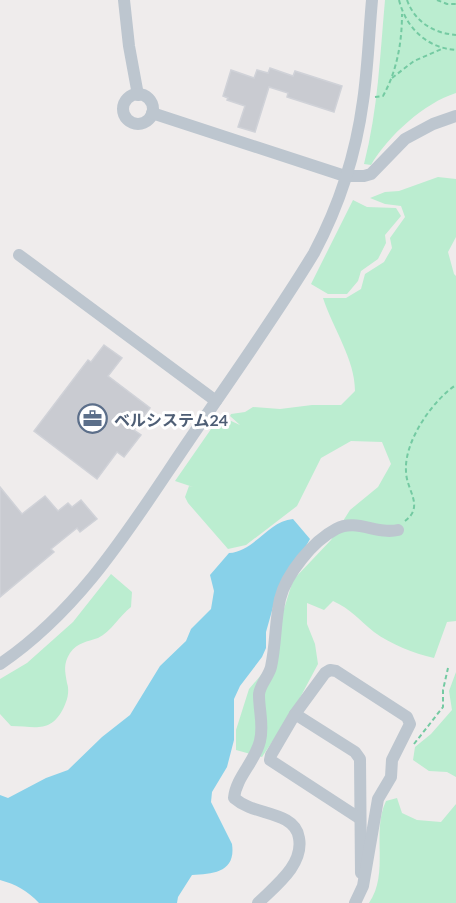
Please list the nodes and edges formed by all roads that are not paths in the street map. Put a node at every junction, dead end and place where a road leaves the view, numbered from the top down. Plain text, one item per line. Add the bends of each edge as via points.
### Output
1 (124, 0) edge
2 (372, 0) edge
3 (138, 95) junction
4 (152, 113) junction
5 (456, 116) edge
6 (345, 176) junction
7 (19, 255) dead end
8 (216, 401) junction
9 (398, 531) road end
10 (0, 664) edge
11 (295, 714) junction
12 (359, 818) junction
13 (363, 886) junction
14 (258, 903) edge
15 (355, 903) edge

1 - 3 street
2 - 6 street via 363,100
3 - 4 street via 151,101
3 - 4 street via 129,98 124,106 128,119 141,124
4 - 6 street
5 - 6 street via 405,138 371,174
6 - 8 street via 314,253
7 - 8 street
8 - 10 street via 97,574 61,614
9 - 14 street via 347,524 335,529 291,572 280,597 271,668 259,692 260,738 234,798 293,824 300,842 293,866
11 - 12 street via 358,756
11 - 12 street via 270,760
11 - 13 street via 325,673 333,670 410,720 392,760 392,777 378,799
12 - 13 street
13 - 15 street

